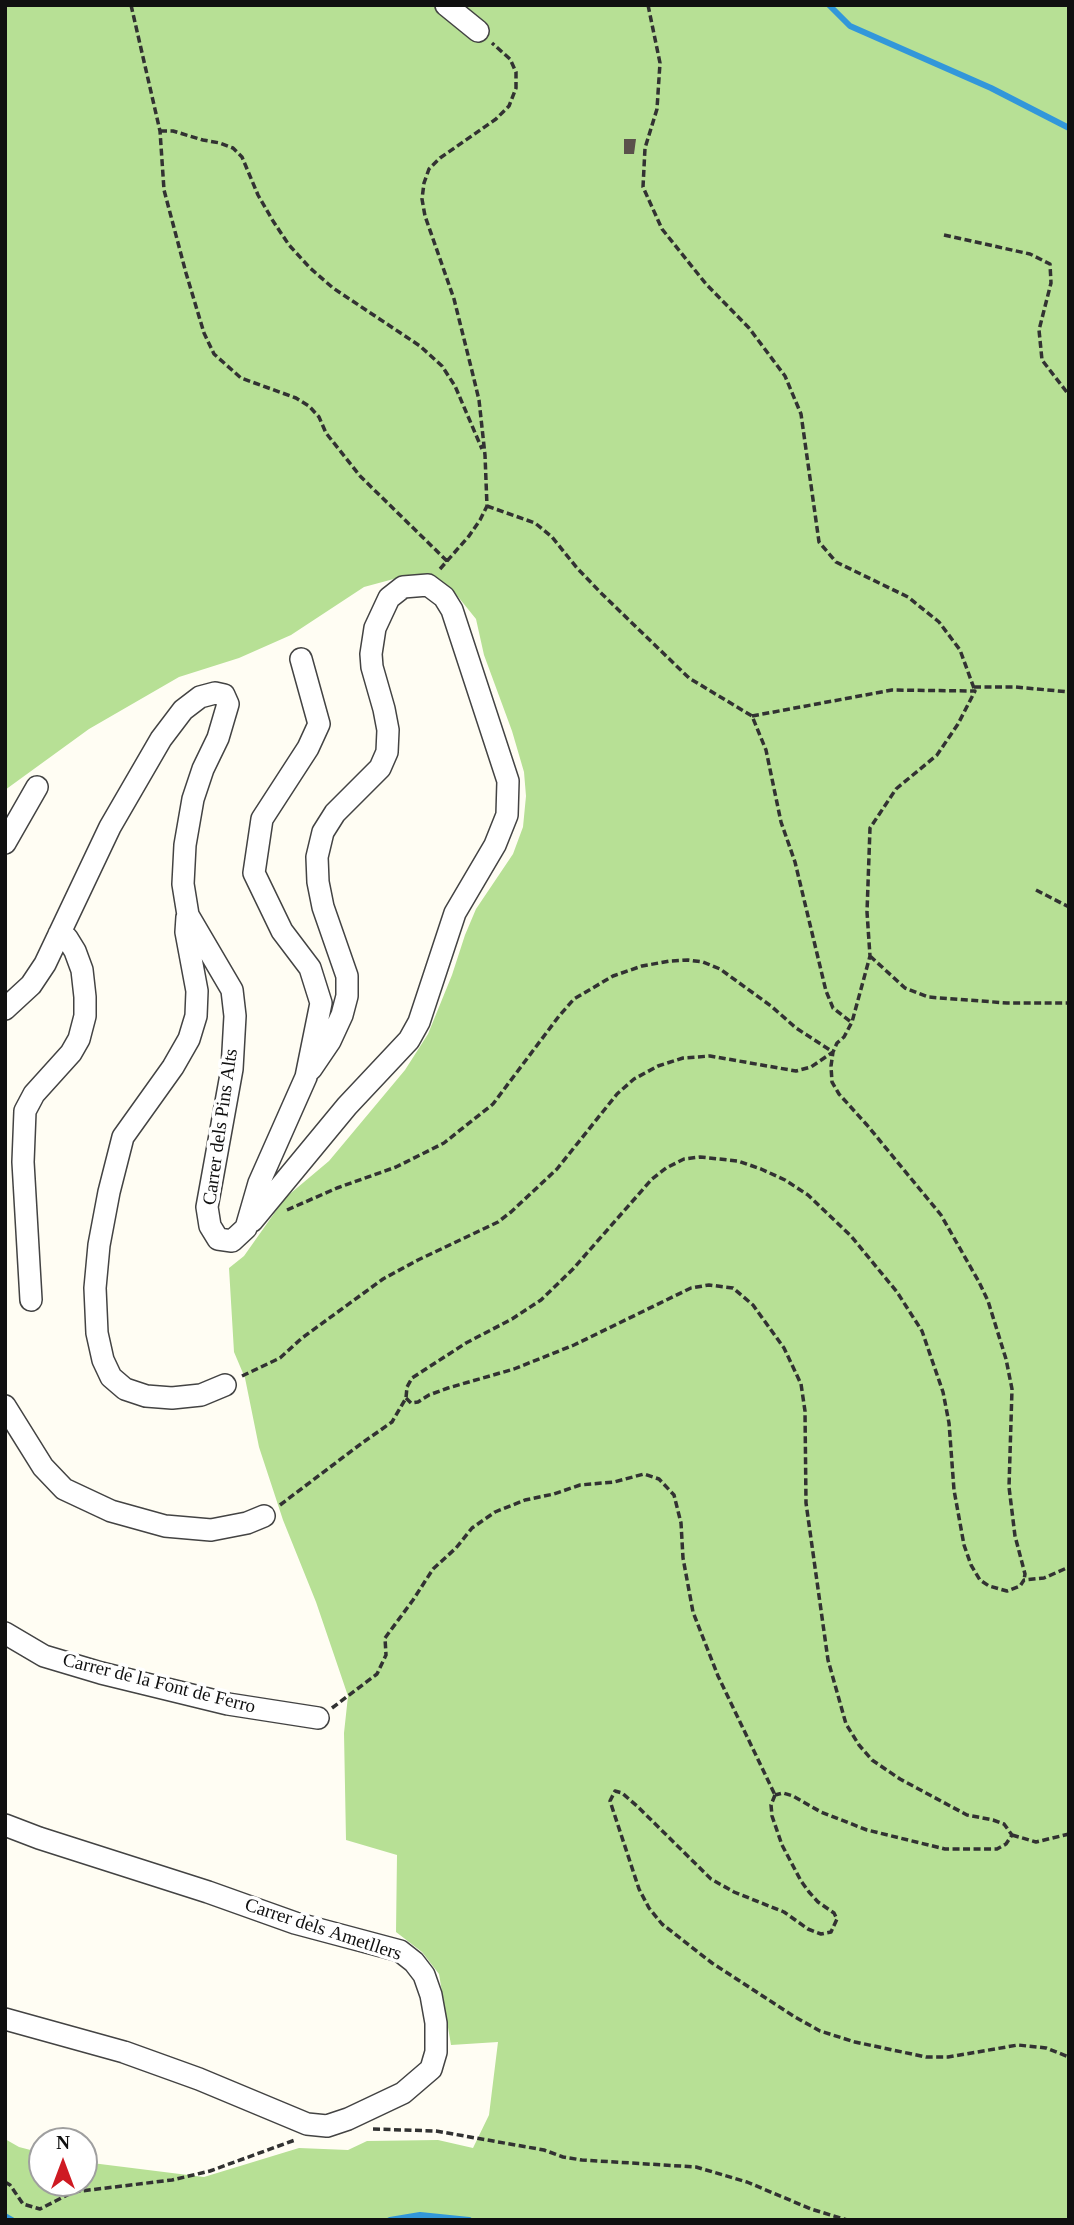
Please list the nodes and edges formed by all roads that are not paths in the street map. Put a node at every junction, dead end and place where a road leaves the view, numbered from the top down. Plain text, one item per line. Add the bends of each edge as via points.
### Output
1 (446, 5) edge
2 (478, 31) road end
3 (301, 659) dead end
4 (37, 787) dead end
5 (5, 843) edge
6 (188, 915) junction
7 (59, 934) junction
8 (5, 1010) edge
9 (306, 1077) junction
10 (246, 1228) junction
11 (31, 1300) dead end
12 (225, 1385) road end
13 (5, 1406) edge
14 (264, 1516) road end
15 (5, 1633) edge
16 (318, 1718) road end
17 (5, 1825) edge
18 (5, 2019) edge

1 - 2 street
3 - 9 street via 319,724 262,819 254,873 282,931 310,968 321,1003
4 - 5 street
6 - 7 street, Carrer dels Pins Alts via 183,884 193,799 228,704 224,695 215,693 200,697 183,710 161,739 110,827
6 - 10 street, Carrer dels Pins Alts via 232,990 235,1016 232,1069 207,1207 210,1226 218,1239 232,1241
6 - 12 street via 196,1016 173,1067 123,1137 99,1245 97,1334 111,1377 125,1390 172,1398 201,1395
7 - 8 street, Carrer dels Pins Alts via 31,985
7 - 11 street via 67,938 82,970 85,1016 71,1053 34,1094 25,1111 23,1162
9 - 10 street via 259,1183
9 - 10 street via 330,1041 347,996 347,976 318,882 323,832 335,813 380,768 387,752 388,730 371,654 375,628 396,592 428,585 452,610 508,781 507,815 455,913 409,1040 346,1106
13 - 14 street via 43,1467 64,1489 111,1511 165,1526 211,1530
15 - 16 street, Carrer de la Font de Ferro via 44,1656 101,1673 229,1704
17 - 18 street, Carrer dels Ametllers via 295,1923 400,1951 424,1975 436,2023 436,2052 431,2069 402,2093 327,2126 307,2124 124,2052

